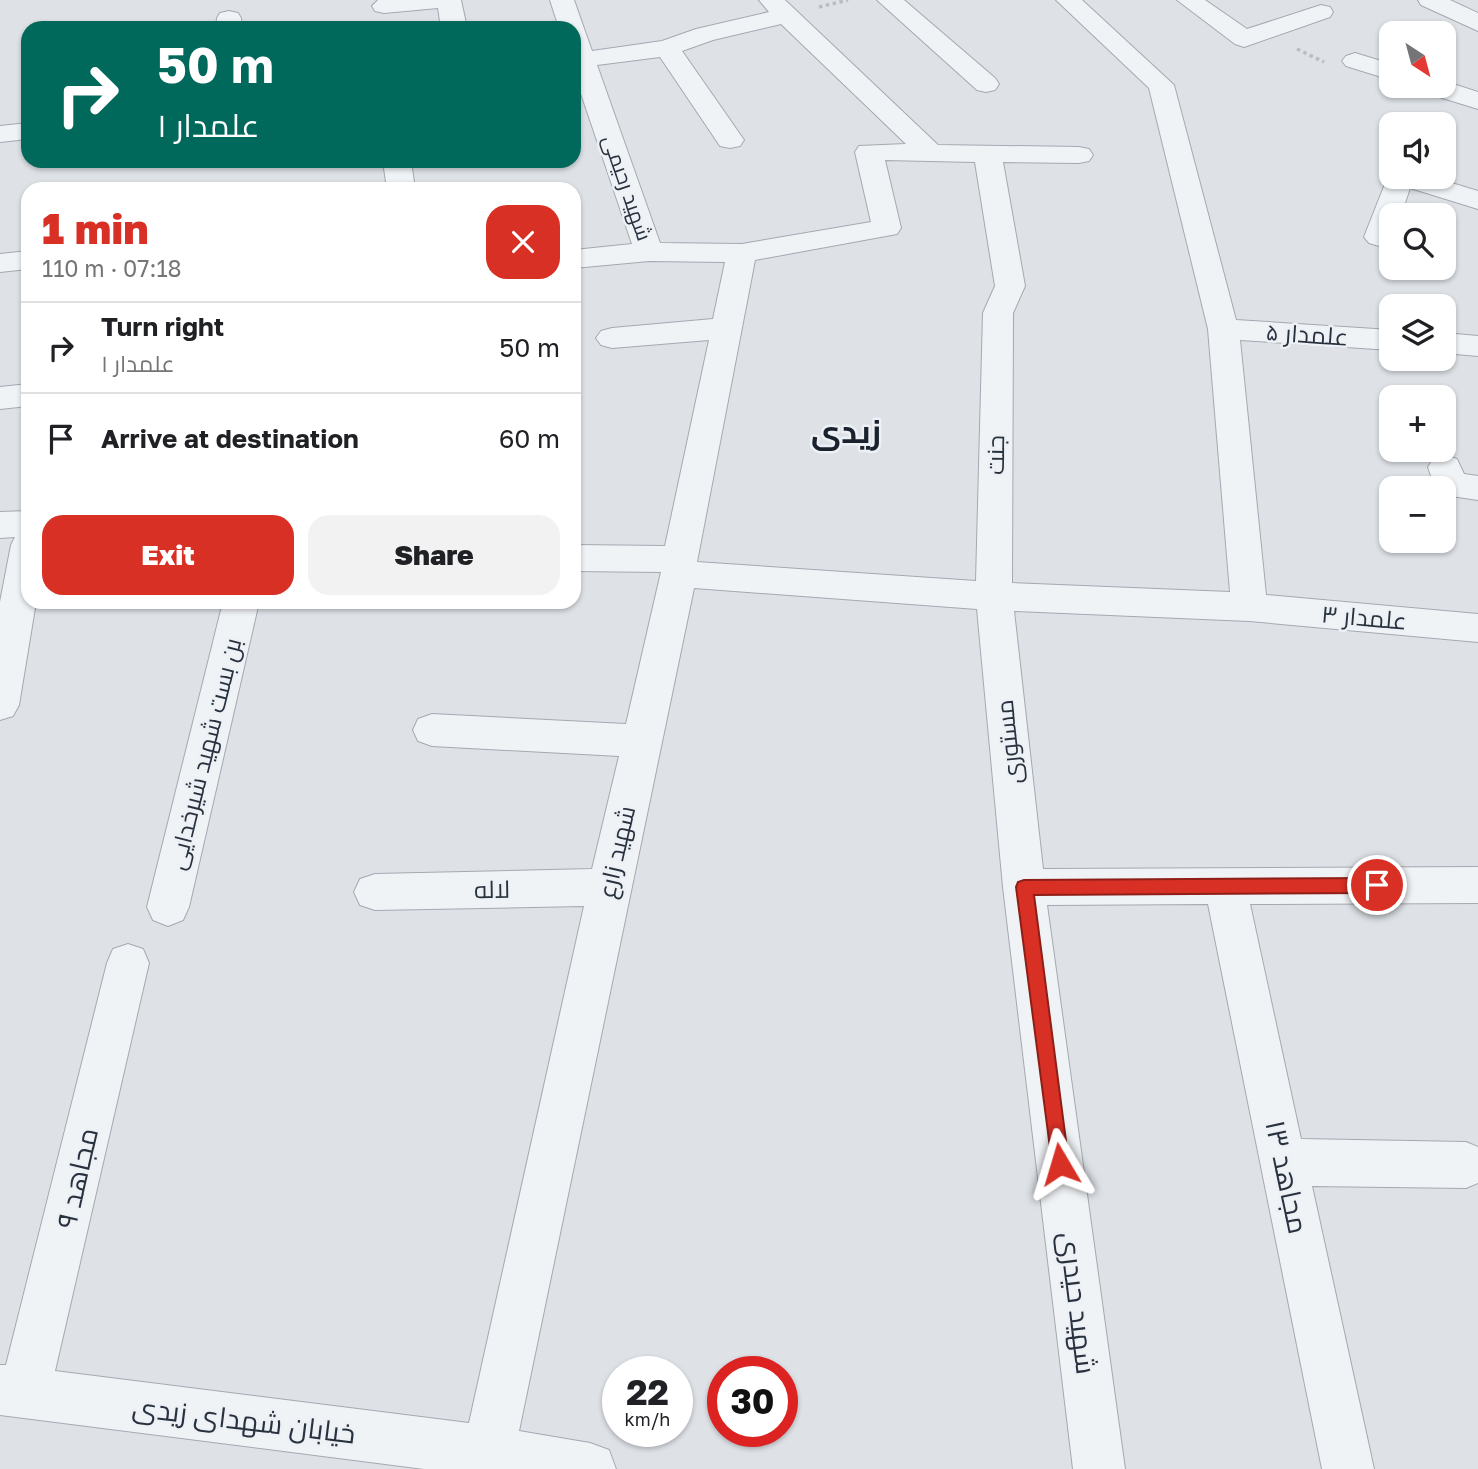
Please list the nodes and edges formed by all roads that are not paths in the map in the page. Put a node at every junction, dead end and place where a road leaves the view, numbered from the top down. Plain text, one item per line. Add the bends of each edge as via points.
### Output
1 (440, 0) edge
2 (449, 0) edge
3 (562, 0) edge
4 (889, 0) edge
5 (1068, 0) edge
6 (1189, 0) edge
7 (1430, 0) edge
8 (384, 6) dead end
9 (779, 8) edge
10 (1321, 12) dead end
11 (453, 21) edge
12 (570, 21) edge
13 (1478, 23) edge
14 (667, 48) junction
15 (581, 52) edge
16 (1355, 61) road end
17 (581, 63) edge
18 (1379, 68) edge
19 (986, 84) dead end
20 (1456, 94) edge
21 (1478, 101) edge
22 (21, 132) edge
23 (0, 134) edge
24 (730, 140) dead end
25 (931, 153) junction
26 (988, 153) junction
27 (1079, 155) dead end
28 (1442, 189) edge
29 (1478, 200) edge
30 (649, 252) junction
31 (742, 253) junction
32 (581, 258) edge
33 (21, 261) edge
34 (0, 263) edge
35 (727, 328) junction
36 (1223, 329) junction
37 (612, 338) dead end
38 (1379, 339) edge
39 (1456, 344) edge
40 (1478, 346) edge
41 (21, 396) edge
42 (0, 398) edge
43 (1445, 467) dead end
44 (1478, 488) edge
45 (21, 524) edge
46 (0, 525) edge
47 (581, 559) edge
48 (679, 566) junction
49 (994, 596) junction
50 (21, 604) edge
51 (1249, 607) junction
52 (239, 609) edge
53 (1478, 628) edge
54 (4, 664) edge
55 (0, 705) edge
56 (432, 730) dead end
57 (642, 741) junction
58 (1478, 885) edge
59 (1225, 886) junction
60 (609, 887) junction
61 (1024, 887) junction
62 (375, 892) dead end
63 (168, 907) dead end
64 (128, 963) dead end
65 (1283, 1162) junction
66 (1466, 1165) dead end
67 (13, 1392) edge
68 (486, 1460) edge
69 (590, 1469) edge
70 (1099, 1469) edge
71 (1348, 1469) edge

1 - 8 street
2 - 11 street
3 - 12 street
4 - 19 street
5 - 36 street via 1161,85
6 - 10 street via 1244,39
7 - 13 street
9 - 14 street
9 - 25 street
14 - 15 street
14 - 24 street
16 - 18 street
17 - 30 street, شهید رحیمی
20 - 21 street
22 - 23 street
25 - 26 street
25 - 31 street, شهید رحیمی via 870,152 887,228
26 - 27 street
26 - 49 street, جنت via 1010,286 998,313
28 - 29 street
30 - 31 street, شهید رحیمی
30 - 32 street
31 - 35 street, شهید زارع
33 - 34 street
35 - 37 street
35 - 48 street, شهید زارع
36 - 38 street, علمدار ۵
36 - 51 street
39 - 40 street
41 - 42 street
43 - 44 street via 1450,485
45 - 46 street
47 - 48 street, علمدار ۳
48 - 49 street, علمدار ۳
48 - 57 street, شهید زارع
49 - 51 street, علمدار ۳
49 - 61 street, مستوری
50 - 54 street
51 - 53 street, علمدار ۳
52 - 63 street, بن بست شهید شیرخدایی
54 - 55 street
56 - 57 street
57 - 60 street, شهید زارع
58 - 59 street
59 - 61 street
59 - 65 street, مجاهد ۱۳
60 - 62 street, لاله
60 - 68 street, شهید زارع
61 - 70 street, شهید حیدری
64 - 67 street, مجاهد ۹
65 - 66 street
65 - 71 street, مجاهد ۱۳
67 - 68 street, خیابان شهدای زیدی
68 - 69 street, خیابان شهدای زیدی

